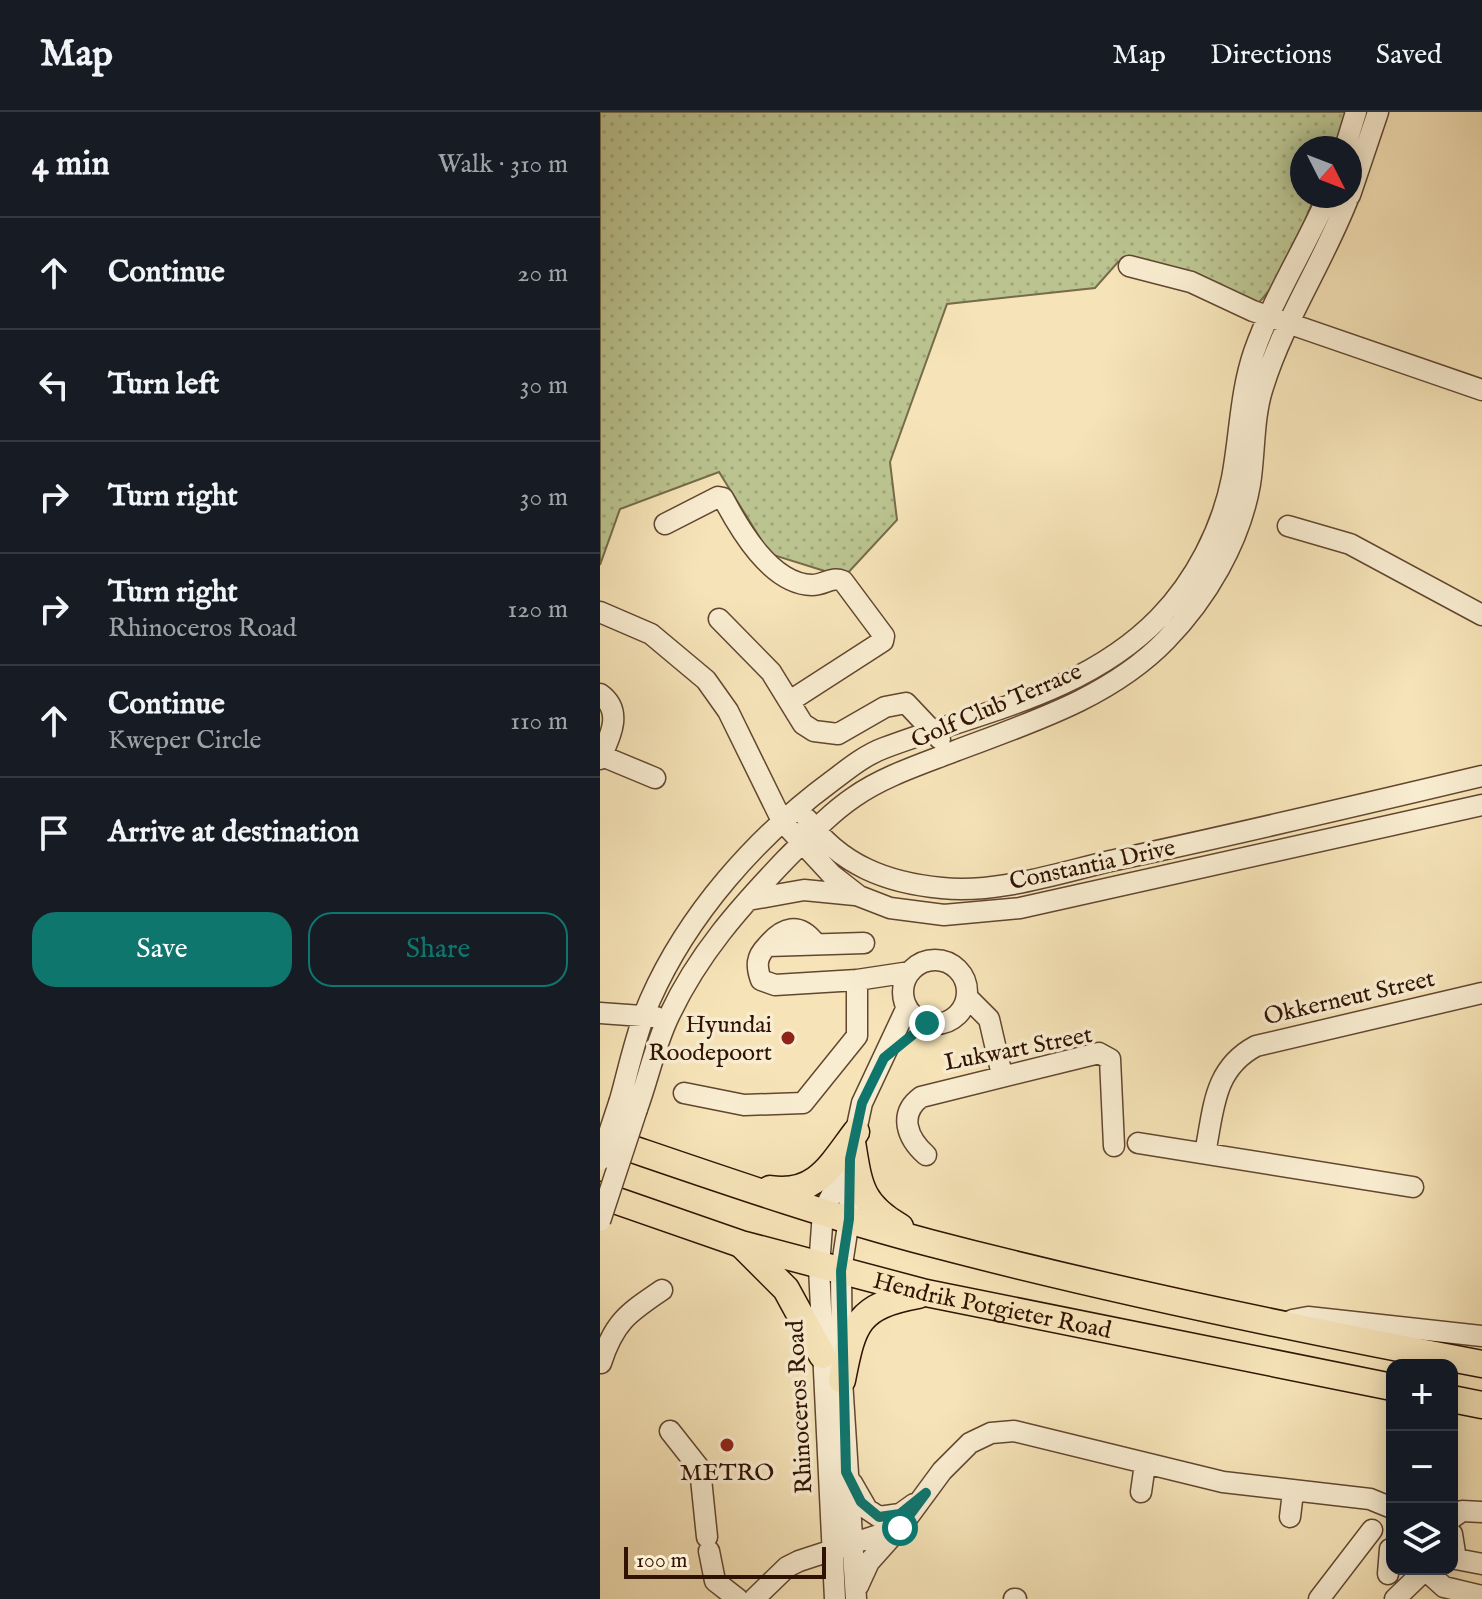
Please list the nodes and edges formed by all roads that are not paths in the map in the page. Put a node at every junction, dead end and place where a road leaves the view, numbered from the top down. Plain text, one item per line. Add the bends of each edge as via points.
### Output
1 (1356, 112) edge
2 (1378, 112) edge
3 (1349, 136) edge
4 (1362, 159) edge
5 (1323, 208) edge
6 (1343, 208) edge
7 (1129, 266) dead end
8 (1280, 319) junction
9 (1482, 390) edge
10 (665, 524) dead end
11 (1288, 526) dead end
12 (600, 612) edge
13 (1482, 615) edge
14 (719, 619) dead end
15 (600, 694) edge
16 (790, 701) junction
17 (931, 732) junction
18 (956, 751) junction
19 (601, 758) edge
20 (922, 764) junction
21 (1482, 776) edge
22 (655, 778) dead end
23 (766, 782) junction
24 (1482, 805) edge
25 (798, 806) junction
26 (782, 821) junction
27 (1273, 825) junction
28 (808, 836) junction
29 (1295, 847) junction
30 (1253, 857) junction
31 (859, 896) junction
32 (747, 900) junction
33 (864, 943) dead end
34 (857, 980) junction
35 (907, 990) junction
36 (1482, 993) edge
37 (967, 997) junction
38 (600, 1013) edge
39 (644, 1014) junction
40 (957, 1016) junction
41 (667, 1019) junction
42 (927, 1023) junction
43 (991, 1033) junction
44 (884, 1058) junction
45 (1002, 1075) junction
46 (684, 1093) dead end
47 (628, 1105) junction
48 (600, 1138) edge
49 (1138, 1143) dead end
50 (853, 1144) junction
51 (1114, 1146) dead end
52 (1205, 1153) junction
53 (926, 1155) dead end
54 (600, 1160) edge
55 (750, 1186) junction
56 (1413, 1187) dead end
57 (600, 1195) edge
58 (836, 1216) junction
59 (600, 1221) edge
60 (929, 1242) junction
61 (741, 1244) junction
62 (830, 1269) junction
63 (662, 1290) dead end
64 (926, 1293) junction
65 (1273, 1324) junction
66 (1482, 1336) edge
67 (822, 1355) junction
68 (601, 1363) edge
69 (1482, 1364) edge
70 (842, 1380) junction
71 (1386, 1386) edge
72 (1458, 1400) edge
73 (1482, 1405) edge
74 (670, 1431) dead end
75 (1145, 1464) junction
76 (846, 1472) junction
77 (1141, 1492) dead end
78 (1293, 1492) junction
79 (926, 1493) junction
80 (1386, 1506) edge
81 (1482, 1512) edge
82 (1458, 1514) edge
83 (1290, 1517) dead end
84 (900, 1528) junction
85 (1372, 1530) dead end
86 (853, 1545) junction
87 (831, 1550) junction
88 (1458, 1559) edge
89 (1482, 1564) edge
90 (1419, 1575) edge
91 (1430, 1575) edge
92 (856, 1595) edge
93 (1482, 1596) edge
94 (738, 1599) edge
95 (754, 1599) edge
96 (835, 1599) edge
97 (1319, 1599) edge
98 (1395, 1599) edge

1 - 3 street
2 - 4 street, Golf Club Terrace
5 - 8 street, Golf Club Terrace
6 - 8 street, Golf Club Terrace
7 - 8 street via 1191,282
8 - 9 street
8 - 17 street, Golf Club Terrace via 1246,379 1226,504 1203,558 1161,616 1093,670 982,717
8 - 18 street, Golf Club Terrace via 1261,391 1249,488 1221,565 1190,613 1147,658 1112,683 1074,704
10 - 16 street via 723,498 778,573 812,585 843,581 884,636
11 - 13 street via 1350,544
12 - 23 street, Constantia Drive via 651,634 706,680
14 - 16 street via 771,672
15 - 19 street via 610,702 614,716
16 - 17 street via 803,724 825,735 838,734 900,703 912,706
17 - 18 street
17 - 20 street
17 - 25 street, Golf Club Terrace via 880,749
18 - 20 street, Golf Club Terrace
19 - 22 street
20 - 28 street, Golf Club Terrace via 868,788
21 - 27 street, Constantia Drive
23 - 25 street, Constantia Drive
23 - 26 street, Constantia Drive
24 - 29 street, Constantia Drive
25 - 26 street, Golf Club Terrace
25 - 28 street, Constantia Drive
26 - 28 street, Constantia Drive
26 - 39 street, Golf Club Terrace via 699,915
27 - 28 street, Constantia Drive via 962,889 876,875
27 - 29 street
27 - 30 street
28 - 31 street, Constantia Drive
28 - 32 street, Golf Club Terrace
29 - 30 street, Constantia Drive
30 - 31 street, Constantia Drive via 1020,908 967,914 917,913
31 - 32 street via 822,889
32 - 41 street, Golf Club Terrace via 703,955
33 - 34 street via 815,943 806,931 784,929 760,954 757,967 761,980 775,985
34 - 35 street via 881,979
34 - 46 street via 857,1036 803,1103 744,1105
35 - 37 street via 928,961 948,963 964,977
35 - 42 street via 917,1019
35 - 44 street, Rhinoceros Road
36 - 52 street, Okkerneut Street via 1240,1054 1226,1068
37 - 40 street
37 - 43 street via 989,1019
38 - 39 street
39 - 41 street
39 - 47 street, Golf Club Terrace
40 - 42 street
40 - 43 street via 979,1022
41 - 47 street, Golf Club Terrace
42 - 44 street
43 - 45 street
44 - 50 street, Rhinoceros Road via 862,1103
45 - 51 street, Lukwart Street via 1099,1053 1108,1056
45 - 53 street, Lukwart Street via 931,1092 915,1101 906,1121
47 - 54 street, Golf Club Terrace, bridge
47 - 59 street, Golf Club Terrace, bridge
48 - 55 main road
49 - 52 street
50 - 55 main road via 813,1183 789,1192
50 - 58 street, Rhinoceros Road
50 - 60 main road via 858,1181 871,1206
52 - 56 street
55 - 58 main road, Hendrik Potgieter Road
57 - 61 main road, Hendrik Potgieter Road
58 - 60 main road, Hendrik Potgieter Road
58 - 62 street, Rhinoceros Road
60 - 65 main road, Hendrik Potgieter Road
61 - 62 main road, Hendrik Potgieter Road
61 - 67 main road via 786,1289
62 - 64 main road, Hendrik Potgieter Road
62 - 67 street, Rhinoceros Road
62 - 70 street, Rhinoceros Road
63 - 68 street via 624,1316
64 - 70 main road via 890,1300 859,1320 849,1340
64 - 71 main road, Hendrik Potgieter Road
65 - 66 street via 1308,1317
65 - 69 main road, Hendrik Potgieter Road
67 - 87 street, Rhinoceros Road
70 - 76 street, Rhinoceros Road
72 - 73 main road
74 - 94 street via 700,1469 715,1581
75 - 77 street
75 - 78 street
75 - 79 street via 1014,1431 991,1433 970,1443
76 - 79 street via 861,1502 879,1517 900,1514
76 - 86 street, Rhinoceros Road
78 - 80 street via 1370,1499
78 - 83 street
79 - 84 street
81 - 82 street
84 - 86 street
84 - 92 street via 869,1562
85 - 97 street
86 - 87 street
86 - 92 street, Rhinoceros Road
87 - 95 street via 787,1567
87 - 96 street, Rhinoceros Road
88 - 89 street
90 - 98 street
91 - 93 street via 1444,1587

